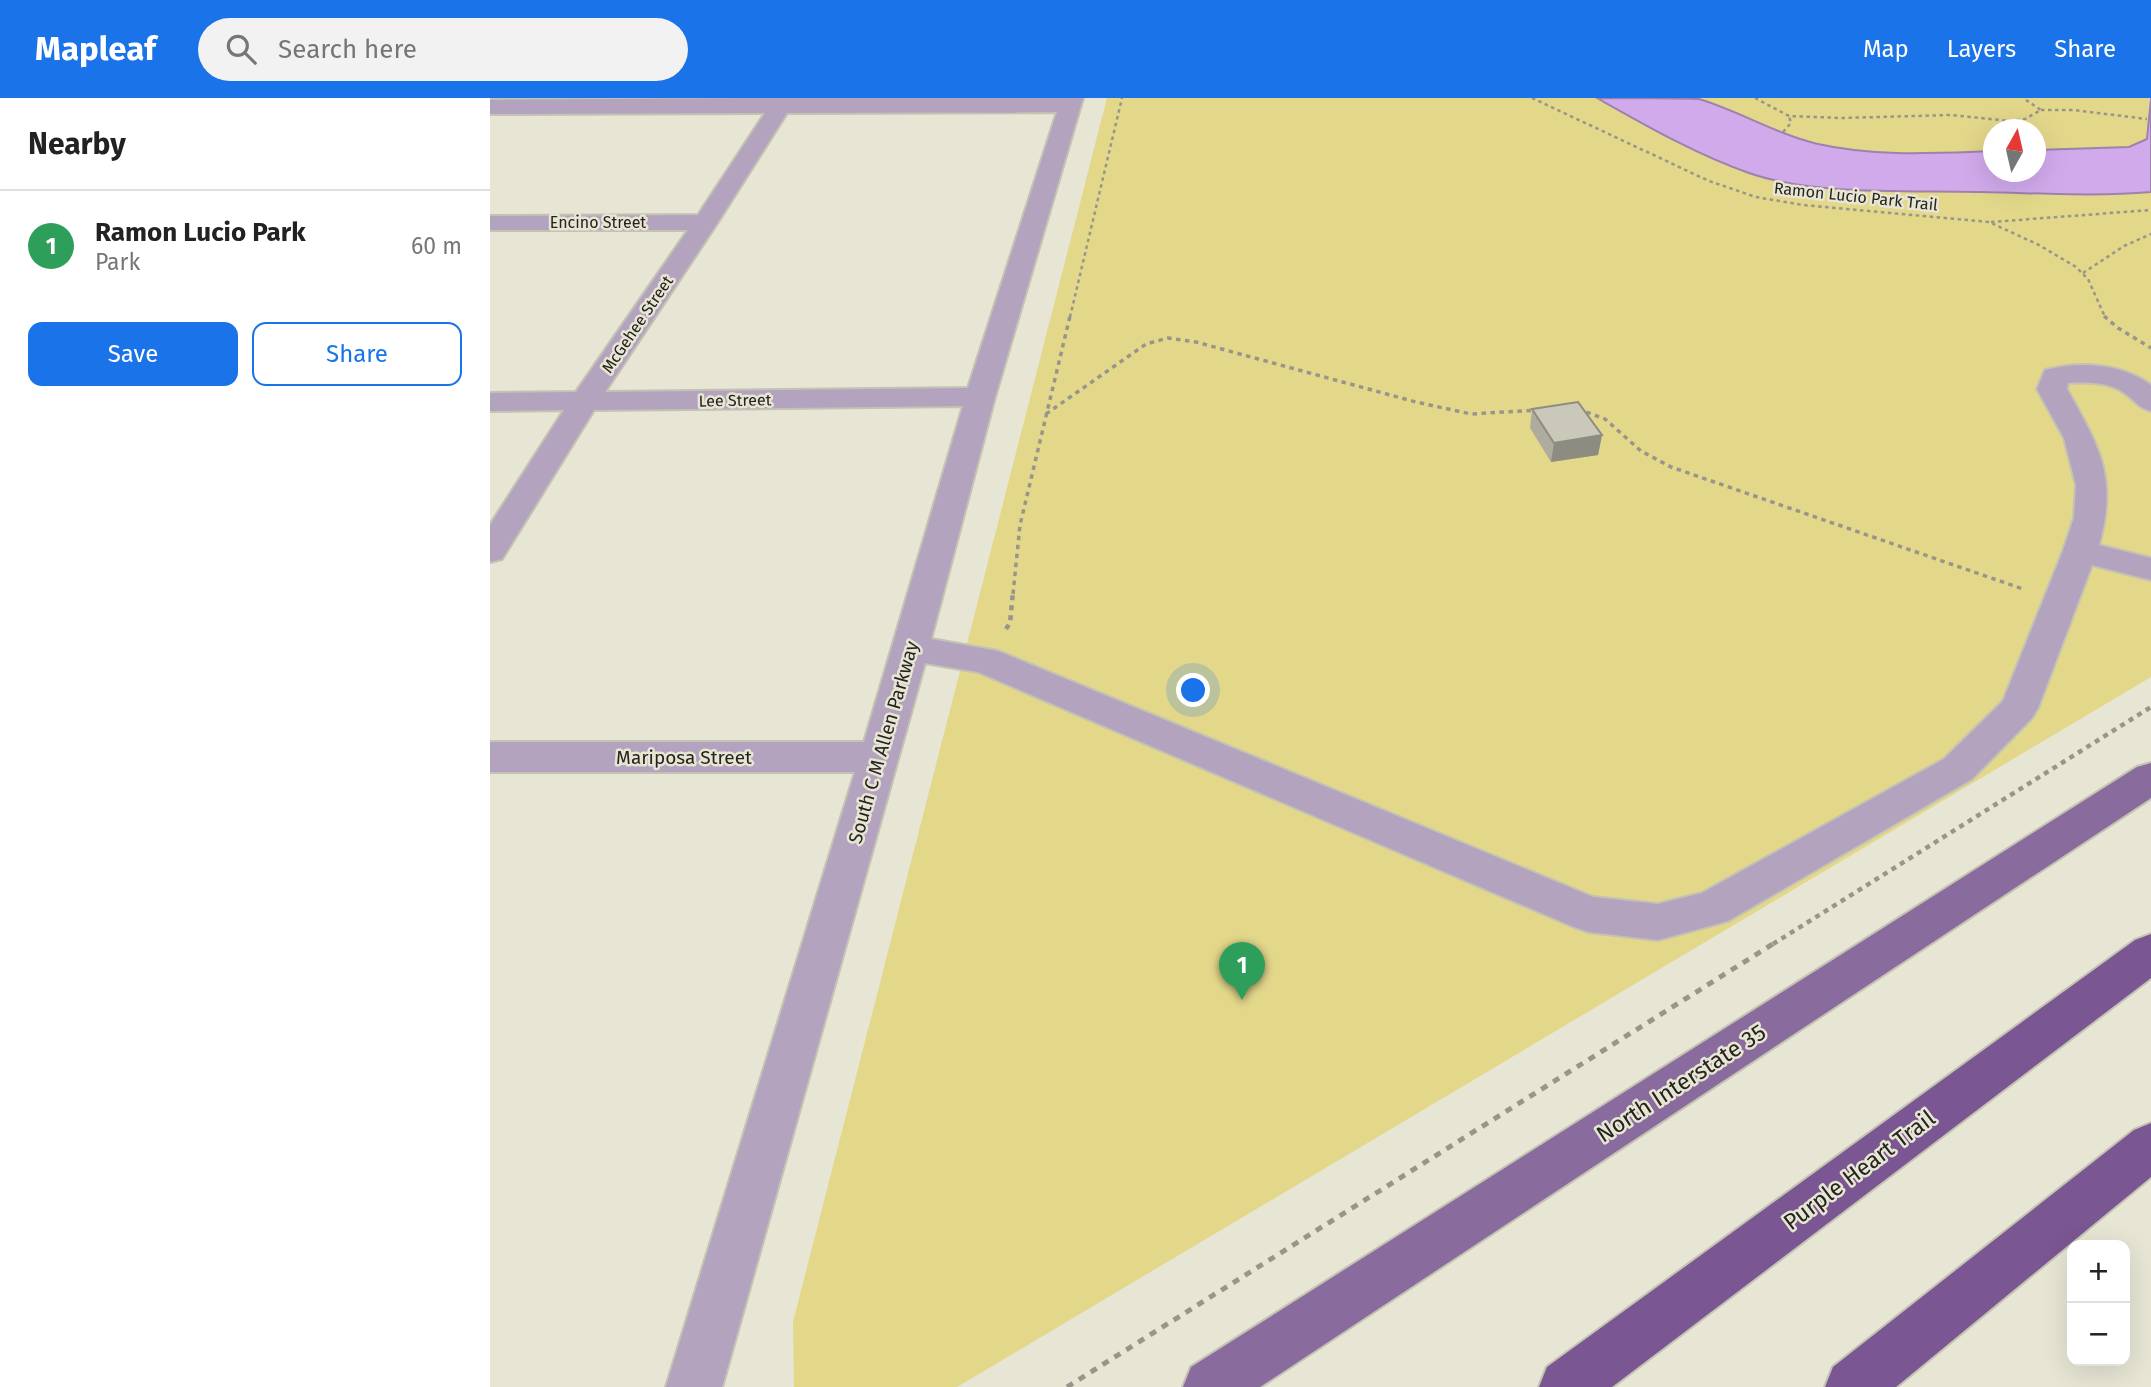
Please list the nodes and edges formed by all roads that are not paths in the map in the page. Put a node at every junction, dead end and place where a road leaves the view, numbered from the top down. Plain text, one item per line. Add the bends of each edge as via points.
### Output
1 (782, 102) edge
2 (907, 102) edge
3 (1071, 102) edge
4 (490, 107) edge
5 (706, 222) junction
6 (490, 223) edge
7 (980, 397) junction
8 (490, 402) edge
9 (584, 402) junction
10 (2151, 402) edge
11 (490, 551) edge
12 (2080, 551) junction
13 (2151, 569) edge
14 (911, 648) junction
15 (490, 757) edge
16 (879, 757) junction
17 (2151, 778) edge
18 (2151, 953) edge
19 (2151, 1146) edge
20 (694, 1387) edge
21 (1211, 1387) edge
22 (1567, 1387) edge
23 (1853, 1387) edge

1 - 2 street
1 - 4 street
1 - 5 street, McGehee Street
2 - 3 street
3 - 7 street, South C M Allen Parkway
5 - 6 street, Encino Street
5 - 9 street, McGehee Street
7 - 9 street, Lee Street
7 - 14 street, South C M Allen Parkway
8 - 9 street, Lee Street
9 - 11 street, McGehee Street
10 - 12 street via 2134,386 2104,375 2077,372 2056,376 2052,388 2079,438 2092,485 2090,518
12 - 13 street
12 - 14 street via 2019,708 1958,769 1713,908 1658,922 1589,914 985,660
14 - 16 street, South C M Allen Parkway
15 - 16 street, Mariposa Street
16 - 20 street, South C M Allen Parkway
17 - 21 main road, North Interstate 35
18 - 22 highway, Purple Heart Trail
19 - 23 highway

